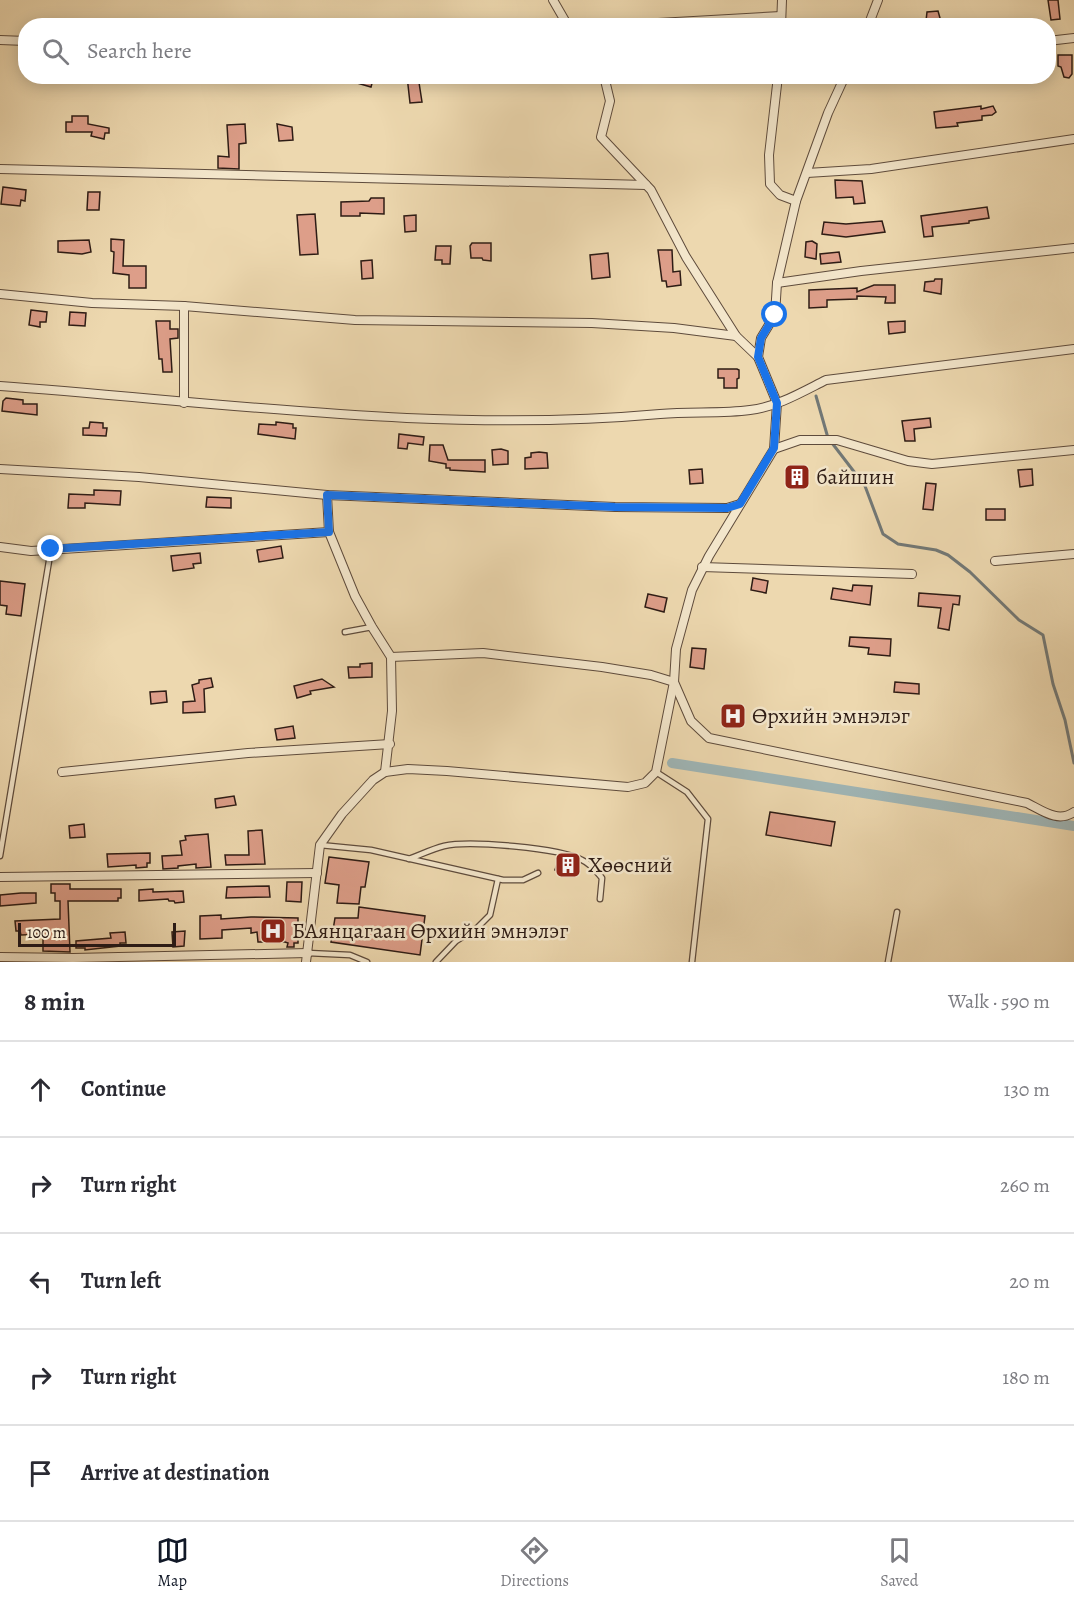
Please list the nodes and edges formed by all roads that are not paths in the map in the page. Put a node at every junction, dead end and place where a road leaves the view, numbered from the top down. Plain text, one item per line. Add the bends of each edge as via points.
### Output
1 (553, 0) edge
2 (782, 0) edge
3 (878, 0) edge
4 (781, 16) joint
5 (563, 18) edge
6 (746, 18) edge
7 (871, 18) edge
8 (1074, 38) edge
9 (0, 40) edge
10 (1056, 40) edge
11 (18, 41) edge
12 (606, 84) edge
13 (777, 84) edge
14 (841, 84) edge
15 (1074, 139) edge
16 (0, 169) edge
17 (807, 173) junction
18 (646, 184) junction
19 (796, 201) junction
20 (1074, 248) edge
21 (777, 283) junction
22 (0, 294) edge
23 (183, 306) junction
24 (736, 336) junction
25 (1074, 349) edge
26 (758, 357) junction
27 (0, 386) edge
28 (184, 403) junction
29 (777, 403) junction
30 (774, 448) junction
31 (1074, 450) edge
32 (0, 469) edge
33 (327, 495) junction
34 (740, 504) junction
35 (329, 532) junction
36 (0, 547) edge
37 (51, 549) junction
38 (1074, 554) edge
39 (995, 561) dead end
40 (702, 567) junction
41 (912, 574) dead end
42 (372, 627) junction
43 (345, 632) dead end
44 (391, 657) junction
45 (674, 682) junction
46 (390, 744) junction
47 (62, 772) dead end
48 (386, 772) junction
49 (656, 772) junction
50 (1074, 812) edge
51 (320, 845) junction
52 (0, 856) edge
53 (409, 859) junction
54 (317, 873) junction
55 (538, 873) dead end
56 (0, 877) edge
57 (498, 879) junction
58 (600, 899) dead end
59 (897, 912) dead end
60 (0, 957) edge
61 (307, 957) edge
62 (366, 962) edge
63 (436, 962) edge
64 (692, 962) edge
65 (888, 962) edge

1 - 5 street
2 - 4 street
3 - 7 street
4 - 6 street
8 - 10 street
9 - 11 street
12 - 18 street via 610,101 601,137
13 - 19 street via 768,154 770,184 780,195
14 - 17 street
15 - 17 street via 871,169
16 - 18 street
17 - 19 street
18 - 24 street
19 - 21 street
20 - 21 street
21 - 26 street via 775,315 761,338
22 - 23 street
23 - 24 street via 355,320 592,322
23 - 28 street
24 - 26 street
25 - 29 street via 826,380
26 - 29 street
27 - 28 street
28 - 29 street via 471,420 610,418 752,410
29 - 30 street
30 - 31 street via 800,440 837,440 932,464
30 - 34 street
32 - 33 street via 139,477
33 - 34 street via 615,507 727,508
33 - 35 street
34 - 40 street
35 - 37 street
35 - 42 street
36 - 37 street
37 - 52 lane
38 - 39 street
40 - 41 street
40 - 45 street via 676,648
42 - 43 lane
42 - 44 street
44 - 45 street via 483,653 602,667
44 - 46 street
45 - 49 street
45 - 50 street via 691,721 709,738 1028,802 1055,817
46 - 47 street via 248,753
46 - 48 street
48 - 49 street via 447,771 628,787 645,783
48 - 51 street via 373,780 342,814
49 - 64 lane via 687,792 708,819
51 - 53 lane
51 - 54 street
53 - 57 lane
53 - 58 lane via 445,845 486,844 562,853 591,865 602,879
54 - 56 street
54 - 61 street
55 - 57 lane via 522,880
57 - 63 lane via 490,915
59 - 65 lane
60 - 61 street
61 - 62 lane via 350,955

